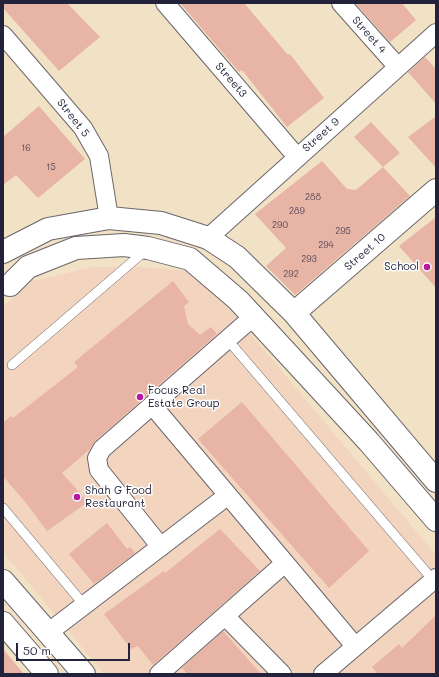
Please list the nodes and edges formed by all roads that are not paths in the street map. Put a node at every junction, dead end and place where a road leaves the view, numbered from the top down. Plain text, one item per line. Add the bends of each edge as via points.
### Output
1 (165, 3) edge
2 (341, 3) edge
3 (436, 33) edge
4 (3, 35) edge
5 (397, 66) junction
6 (297, 157) junction
7 (436, 190) edge
8 (109, 218) junction
9 (208, 238) junction
10 (148, 248) junction
11 (3, 252) edge
12 (3, 263) edge
13 (7, 291) edge
14 (294, 313) junction
15 (253, 317) junction
16 (227, 339) junction
17 (12, 365) dead end
18 (152, 405) junction
19 (387, 425) junction
20 (369, 442) junction
21 (436, 480) edge
22 (227, 496) junction
23 (3, 508) edge
24 (436, 520) edge
25 (161, 547) junction
26 (285, 563) junction
27 (434, 579) edge
28 (3, 581) edge
29 (85, 606) junction
30 (225, 616) junction
31 (3, 623) edge
32 (49, 632) junction
33 (355, 646) junction
34 (47, 674) edge
35 (84, 674) edge
36 (159, 674) edge
37 (282, 674) edge
38 (323, 674) edge

1 - 6 street, Street3
2 - 5 street, Street 4
3 - 5 street, Street 9
4 - 8 street, Street 5 via 83,128 99,156
5 - 6 street, Street 9
6 - 9 street, Street 9
7 - 14 street, Street 10
8 - 9 street via 161,223
8 - 11 street via 48,230
9 - 14 street via 237,257
10 - 13 street via 124,245 76,248 28,267
10 - 15 street via 190,259 238,300
10 - 17 lane
12 - 13 street via 9,271
14 - 19 street
15 - 16 street
15 - 20 street
16 - 18 street
16 - 27 lane
18 - 22 street
18 - 25 street via 102,449 97,458 99,470
19 - 20 street
19 - 21 street
20 - 24 street
22 - 25 street
22 - 26 street
23 - 29 lane
25 - 29 street
26 - 30 street
26 - 33 street
27 - 33 street
28 - 32 street
29 - 32 street
30 - 36 street
30 - 37 street
31 - 34 street
32 - 35 street
33 - 38 street

